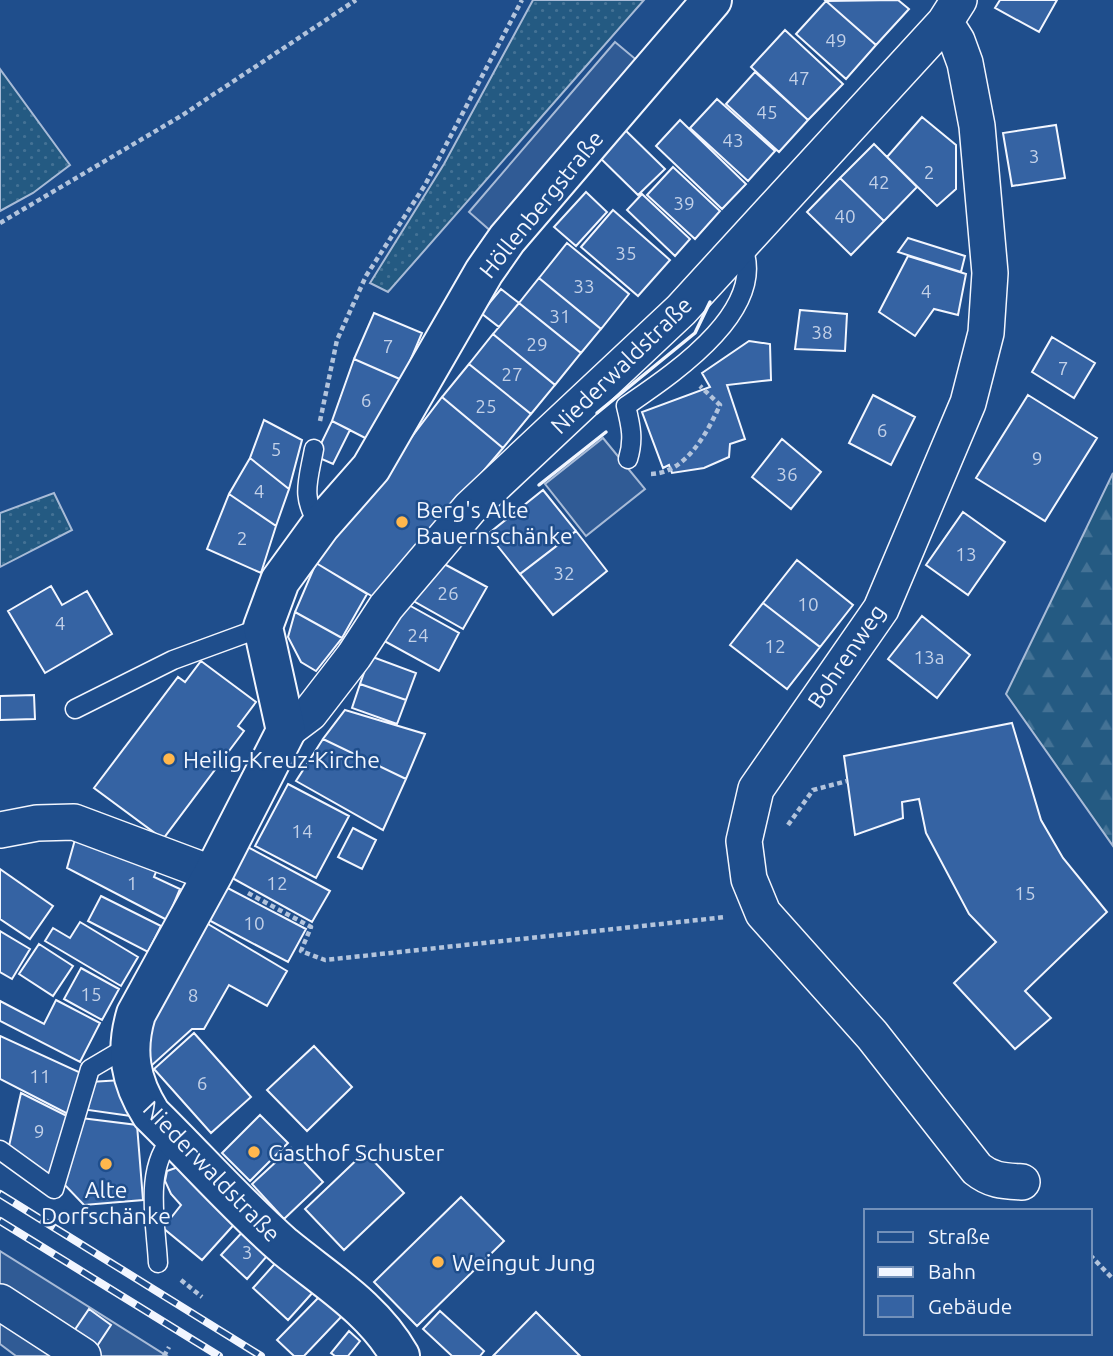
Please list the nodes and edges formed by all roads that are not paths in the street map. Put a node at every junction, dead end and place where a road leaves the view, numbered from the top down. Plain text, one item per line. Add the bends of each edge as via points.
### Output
1 (712, 0) edge
2 (952, 11) edge
3 (741, 243) junction
4 (314, 449) road end
5 (628, 459) dead end
6 (320, 526) junction
7 (263, 626) junction
8 (75, 709) dead end
9 (286, 731) junction
10 (0, 830) edge
11 (214, 874) junction
12 (129, 1046) junction
13 (173, 1136) junction
14 (0, 1150) edge
15 (1022, 1182) dead end
16 (158, 1263) dead end
17 (0, 1302) edge
18 (83, 1356) edge
19 (400, 1356) edge

1 - 6 main road, Höllenbergstraße via 507,239 371,468
2 - 3 street, Niederwaldstraße
2 - 15 street, Bohrenweg via 977,126 990,273 986,333 968,403 881,608 756,789 744,841 749,879 763,913 872,1035 977,1169 1000,1182
3 - 5 lane via 748,268 720,331 626,406 632,429
3 - 9 street, Niederwaldstraße via 681,310 470,509 393,598 310,713
4 - 6 lane via 305,495
6 - 7 main road, Höllenbergstraße via 280,581
7 - 8 lane via 173,660
7 - 9 main road
9 - 11 main road
10 - 11 street via 74,822
11 - 12 main road, Niederwaldstraße via 136,1014
12 - 13 main road, Niederwaldstraße via 137,1089 151,1114
12 - 14 lane via 90,1069 54,1189
13 - 16 lane via 162,1151 154,1179
13 - 19 main road, Niederwaldstraße via 283,1245 352,1299
17 - 18 street

